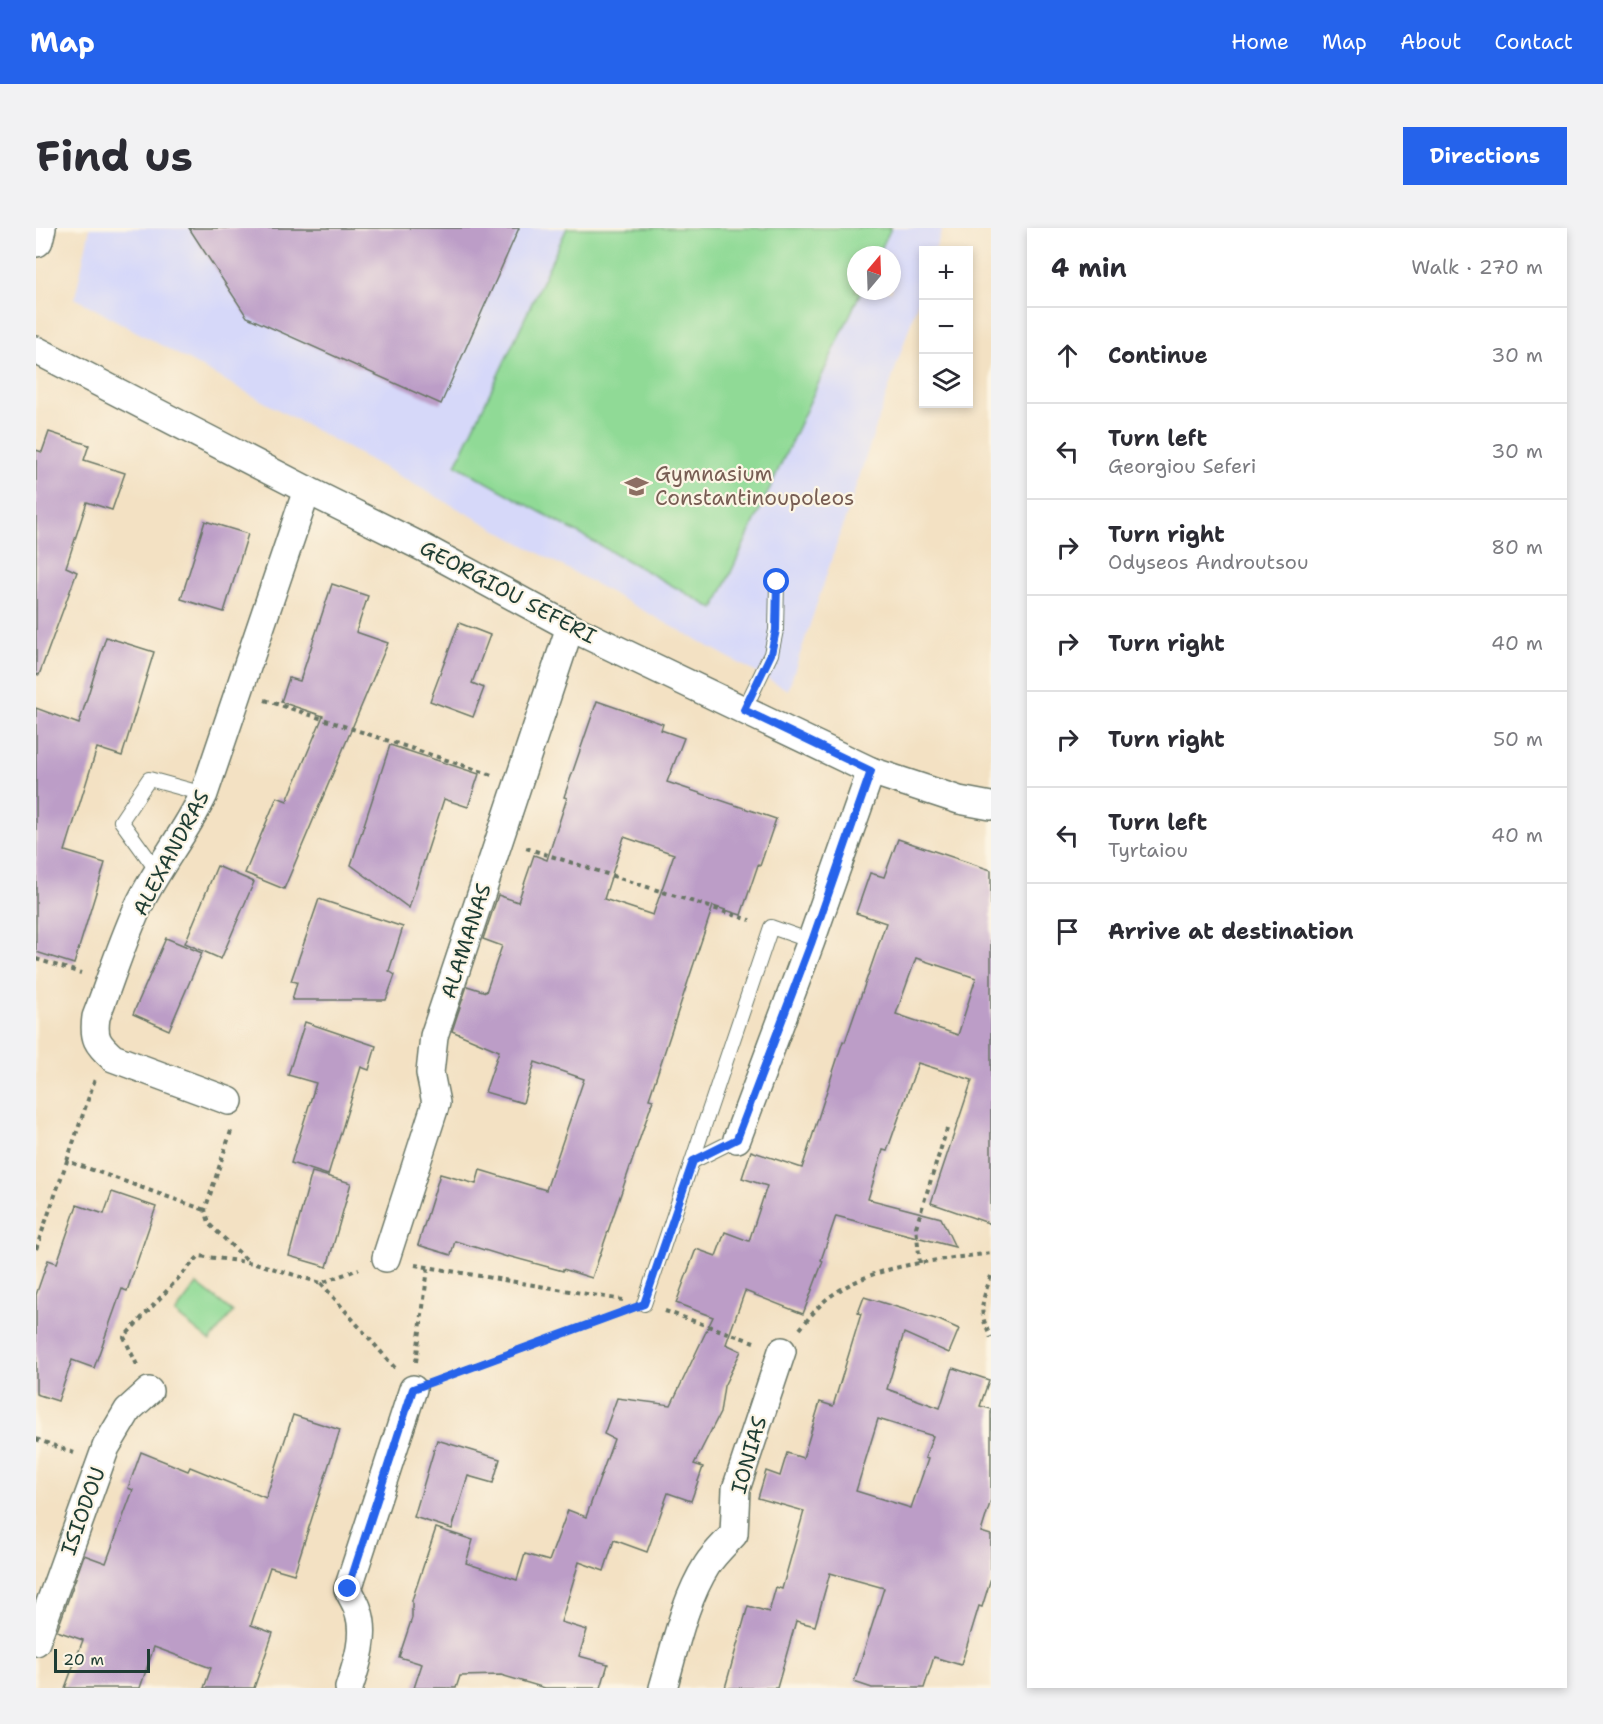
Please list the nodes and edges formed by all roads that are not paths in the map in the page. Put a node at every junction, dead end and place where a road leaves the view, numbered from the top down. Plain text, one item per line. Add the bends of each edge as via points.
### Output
1 (39, 228) edge
2 (36, 240) edge
3 (36, 350) edge
4 (307, 490) junction
5 (777, 582) dead end
6 (570, 627) junction
7 (744, 710) junction
8 (871, 771) junction
9 (204, 794) junction
10 (991, 806) edge
11 (158, 872) junction
12 (812, 941) junction
13 (231, 1113) road end
14 (737, 1139) joint
15 (693, 1161) junction
16 (386, 1258) road end
17 (644, 1304) road end
18 (782, 1352) road end
19 (413, 1389) road end
20 (148, 1391) road end
21 (36, 1642) edge
22 (349, 1688) edge
23 (663, 1688) edge

1 - 2 street
3 - 4 street, GEORGIOU SEFERI
4 - 6 street, GEORGIOU SEFERI
4 - 9 street, ALEXANDRAS
5 - 7 lane via 771,654
6 - 7 street, GEORGIOU SEFERI
6 - 16 street, ALAMANAS via 434,1036 430,1072 436,1103
7 - 8 street, GEORGIOU SEFERI
8 - 10 street, GEORGIOU SEFERI via 959,800
8 - 12 street
9 - 11 street, ALEXANDRAS
9 - 11 lane via 149,779 121,821
11 - 13 street, ALEXANDRAS via 140,904 96,1017 94,1032 99,1046 113,1058
12 - 14 street
12 - 15 lane via 771,927
14 - 15 lane
15 - 17 lane
18 - 23 street, IONIAS via 736,1489 734,1534 700,1577
19 - 22 street via 348,1589 361,1624 357,1664
20 - 21 street, ISIODOU via 128,1410 106,1447

